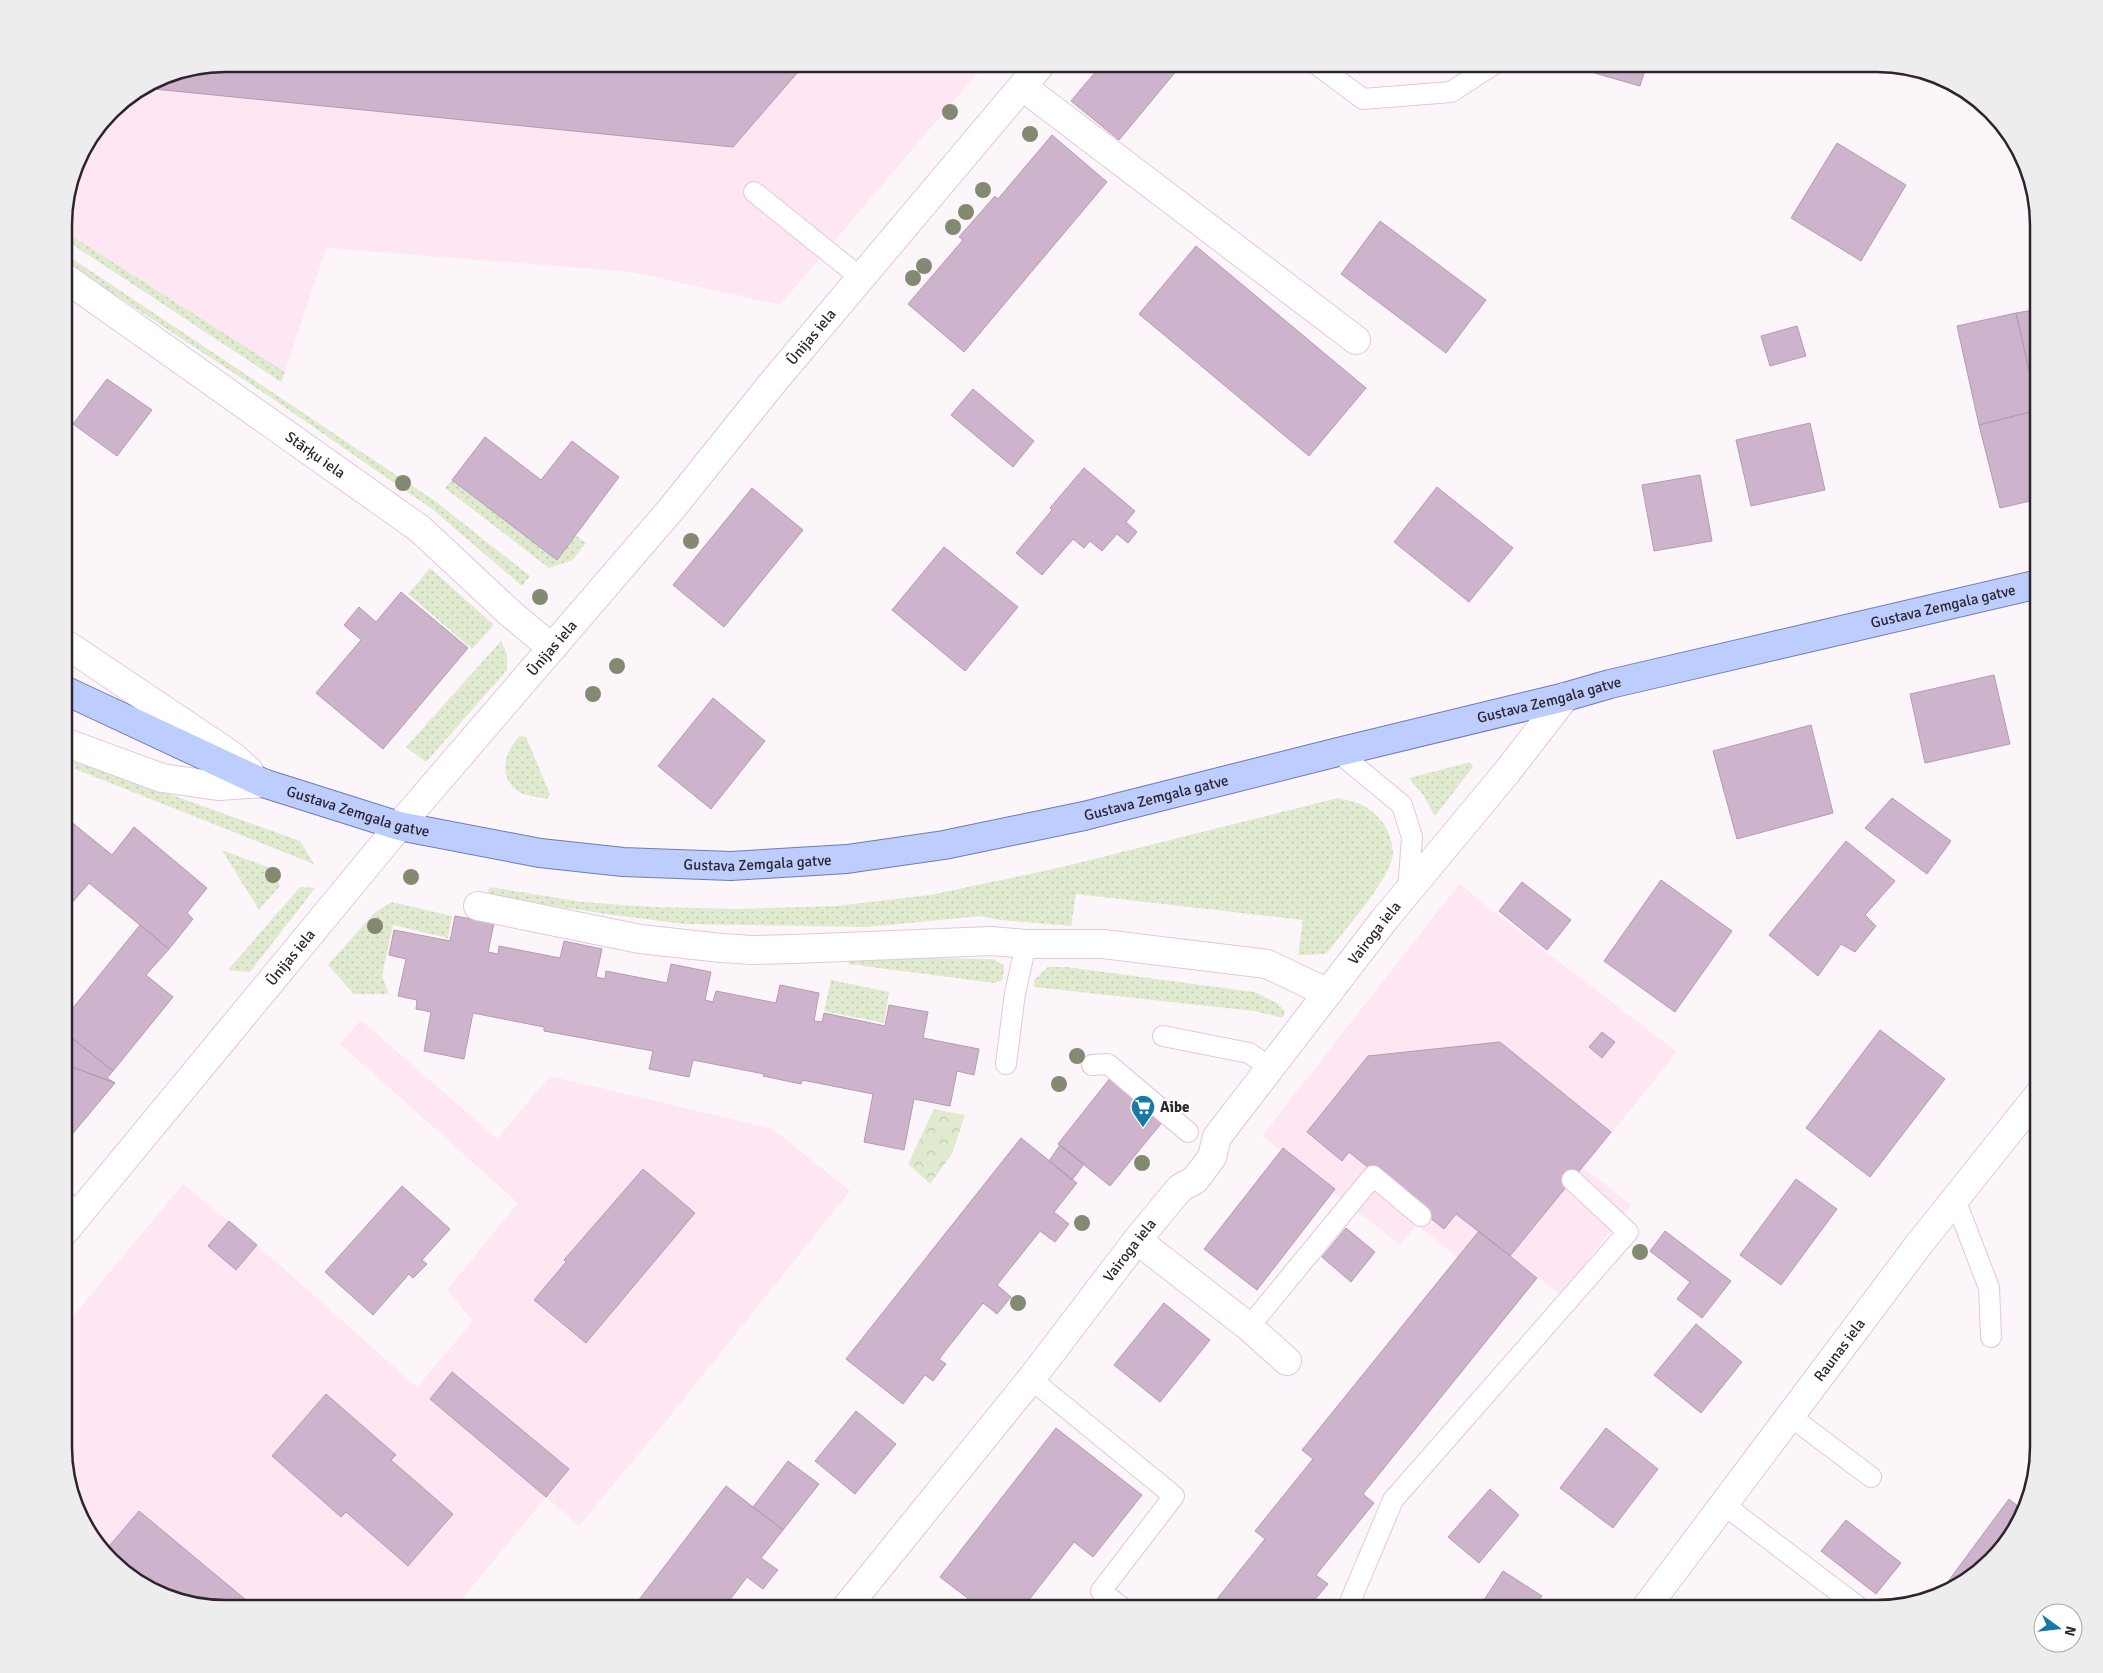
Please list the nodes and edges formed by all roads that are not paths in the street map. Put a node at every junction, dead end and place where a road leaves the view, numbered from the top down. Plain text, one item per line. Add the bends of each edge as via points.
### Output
1 (1034, 73) edge
2 (1328, 73) edge
3 (1480, 73) edge
4 (1023, 86) junction
5 (754, 192) dead end
6 (861, 278) junction
7 (73, 283) edge
8 (1356, 340) dead end
9 (2030, 586) edge
10 (552, 648) junction
11 (73, 649) edge
12 (73, 694) edge
13 (1564, 697) junction
14 (73, 745) edge
15 (1338, 752) junction
16 (263, 783) junction
17 (399, 826) junction
18 (1408, 892) junction
19 (478, 906) dead end
20 (1026, 944) junction
21 (1328, 993) junction
22 (1163, 1036) dead end
23 (1006, 1064) dead end
24 (1092, 1065) dead end
25 (1271, 1068) junction
26 (2030, 1105) edge
27 (1188, 1132) dead end
28 (1572, 1180) dead end
29 (1955, 1199) junction
30 (73, 1211) edge
31 (1421, 1216) dead end
32 (1137, 1240) junction
33 (1249, 1327) junction
34 (1992, 1337) dead end
35 (1287, 1361) dead end
36 (1031, 1379) junction
37 (1790, 1416) junction
38 (1871, 1477) dead end
39 (1723, 1504) junction
40 (852, 1600) edge
41 (1112, 1600) edge
42 (1351, 1600) edge
43 (1652, 1600) edge
44 (1849, 1600) edge

1 - 4 street, Ūnijas iela
2 - 3 lane via 1363,100 1452,92
4 - 6 street, Ūnijas iela
4 - 8 street
5 - 6 lane
6 - 10 street, Ūnijas iela
7 - 10 street, Stārķu iela via 420,529
9 - 13 main road, Gustava Zemgala gatve
10 - 17 street, Ūnijas iela
11 - 16 street, Gustava Zemgala gatve via 231,755
12 - 16 main road, Gustava Zemgala gatve
13 - 15 main road, Gustava Zemgala gatve
13 - 18 street, Vairoga iela
14 - 16 street, Gustava Zemgala gatve via 162,778 218,786
15 - 17 main road, Gustava Zemgala gatve via 1084,816 944,846 847,859 731,866 623,862 540,852
15 - 18 lane, Vairoga iela via 1402,805 1412,837
16 - 17 main road, Gustava Zemgala gatve
17 - 30 street, Ūnijas iela
18 - 21 street, Vairoga iela
19 - 20 street via 640,939 705,947 769,950 991,940
20 - 21 street via 1103,944 1267,964
20 - 23 lane
21 - 25 street, Vairoga iela
22 - 25 lane via 1249,1053
24 - 27 lane via 1108,1064
25 - 32 street, Vairoga iela via 1217,1137 1212,1157 1195,1180 1180,1188
26 - 29 street, Raunas iela
28 - 42 lane via 1628,1232 1393,1500
29 - 34 lane via 1989,1288
29 - 37 street, Raunas iela
31 - 33 lane via 1373,1176
32 - 33 street
32 - 36 street, Vairoga iela
33 - 35 street
36 - 40 street, Vairoga iela
36 - 41 lane via 1174,1496 1101,1591
37 - 38 lane
37 - 39 street, Raunas iela
39 - 43 street, Raunas iela
39 - 44 lane

